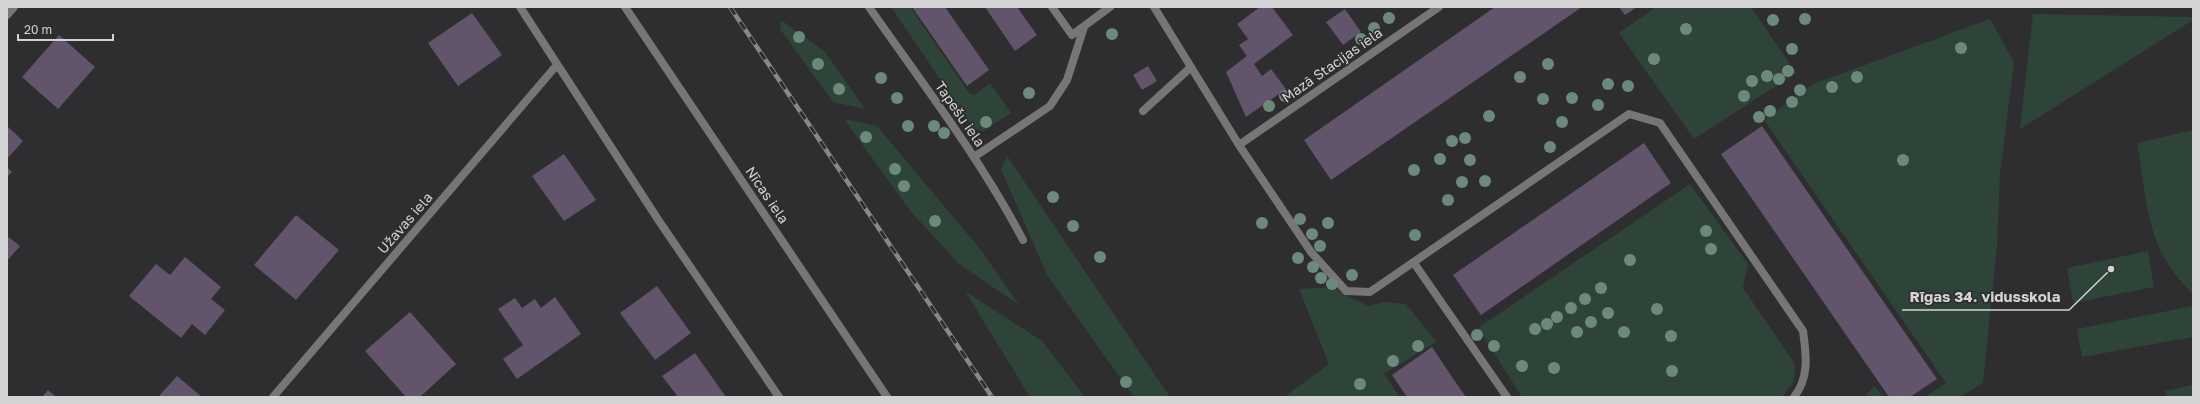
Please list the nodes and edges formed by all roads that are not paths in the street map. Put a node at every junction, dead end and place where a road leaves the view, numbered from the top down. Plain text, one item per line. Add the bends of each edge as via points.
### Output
1 (14, 7) edge
2 (520, 7) edge
3 (625, 7) edge
4 (869, 7) edge
5 (1052, 7) edge
6 (1110, 7) edge
7 (1154, 7) edge
8 (1439, 7) edge
9 (7, 15) edge
10 (1084, 27) junction
11 (556, 66) junction
12 (1191, 67) junction
13 (1143, 111) dead end
14 (1239, 145) junction
15 (974, 157) junction
16 (1022, 240) dead end
17 (1414, 263) junction
18 (273, 397) edge
19 (779, 397) edge
20 (888, 397) edge
21 (1507, 397) edge
22 (1794, 397) edge

1 - 9 street
2 - 11 street
3 - 20 street, Nīcas iela
4 - 15 street, Tapešu iela
5 - 10 street via 1072,35
6 - 10 street
7 - 12 street
8 - 14 street, Mazā Stacijas iela
10 - 15 street via 1067,80 1050,106
11 - 18 street, Užavas iela
11 - 19 street
12 - 13 street
12 - 14 street
14 - 17 street via 1316,259 1346,291 1370,292
15 - 16 street, Tapešu iela via 1005,206
17 - 21 street
17 - 22 street via 1629,114 1660,123 1803,331 1807,364 1800,390

